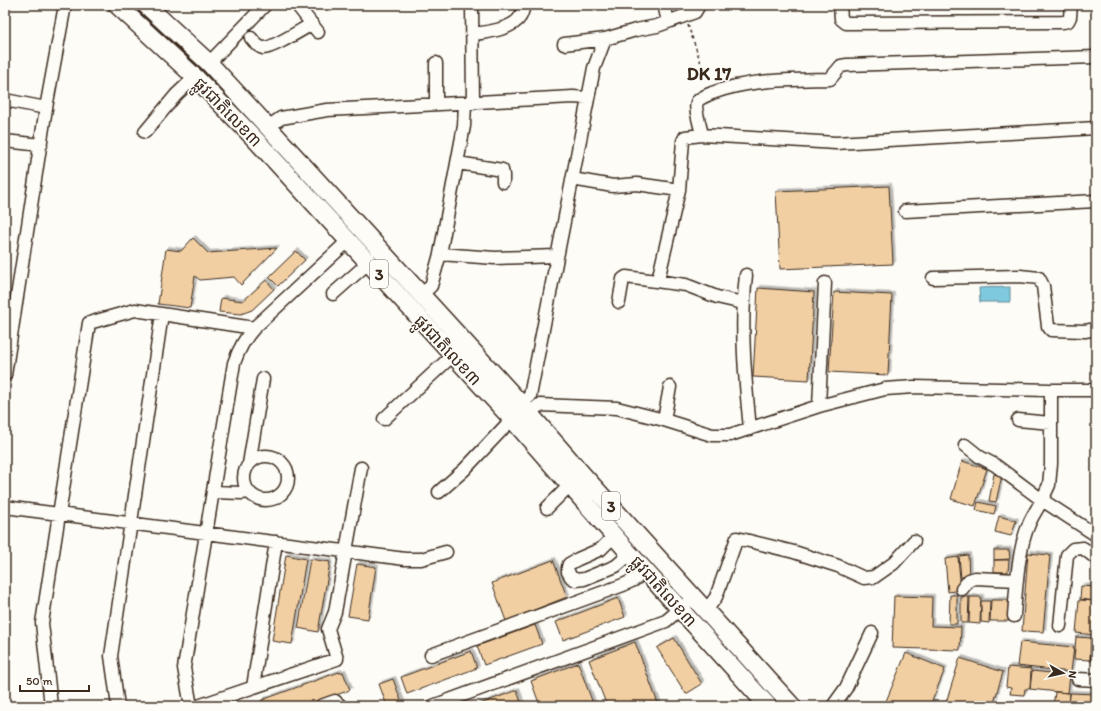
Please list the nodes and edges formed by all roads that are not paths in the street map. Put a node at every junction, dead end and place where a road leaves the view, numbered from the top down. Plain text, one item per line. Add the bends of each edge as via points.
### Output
1 (65, 5) edge
2 (116, 5) edge
3 (146, 5) edge
4 (265, 5) edge
5 (297, 5) edge
6 (472, 5) edge
7 (524, 5) edge
8 (664, 5) edge
9 (699, 5) edge
10 (840, 5) edge
11 (1071, 5) edge
12 (668, 21) junction
13 (473, 34) junction
14 (251, 38) dead end
15 (605, 39) junction
16 (564, 44) dead end
17 (1096, 57) edge
18 (209, 63) junction
19 (436, 63) dead end
20 (195, 77) junction
21 (587, 98) junction
22 (5, 100) edge
23 (469, 103) junction
24 (436, 104) junction
25 (46, 108) junction
26 (268, 127) junction
27 (1096, 128) edge
28 (145, 132) dead end
29 (702, 135) junction
30 (5, 141) edge
31 (41, 145) junction
32 (458, 163) junction
33 (572, 179) junction
34 (503, 182) dead end
35 (678, 190) junction
36 (1096, 201) edge
37 (905, 211) dead end
38 (348, 241) junction
39 (440, 254) junction
40 (557, 256) junction
41 (368, 263) junction
42 (746, 275) dead end
43 (933, 278) dead end
44 (658, 280) junction
45 (825, 283) dead end
46 (333, 294) dead end
47 (422, 294) junction
48 (619, 302) dead end
49 (743, 303) junction
50 (162, 314) junction
51 (254, 328) junction
52 (1096, 330) edge
53 (453, 355) junction
54 (5, 375) edge
55 (263, 379) dead end
56 (670, 387) dead end
57 (1051, 390) junction
58 (1096, 390) edge
59 (530, 405) junction
60 (819, 406) junction
61 (384, 419) dead end
62 (512, 419) junction
63 (664, 420) junction
64 (1018, 420) dead end
65 (1051, 423) junction
66 (750, 429) junction
67 (965, 445) dead end
68 (249, 464) junction
69 (361, 468) dead end
70 (570, 485) junction
71 (213, 492) junction
72 (248, 492) junction
73 (439, 492) dead end
74 (1042, 500) junction
75 (5, 507) edge
76 (547, 508) dead end
77 (59, 514) junction
78 (130, 523) junction
79 (206, 533) junction
80 (1096, 535) edge
81 (614, 536) junction
82 (914, 541) dead end
83 (276, 542) junction
84 (347, 552) junction
85 (446, 552) dead end
86 (630, 554) junction
87 (1096, 558) edge
88 (646, 572) junction
89 (1017, 580) junction
90 (962, 589) dead end
91 (694, 597) junction
92 (680, 609) junction
93 (706, 611) junction
94 (1014, 616) dead end
95 (1060, 626) dead end
96 (872, 633) dead end
97 (431, 655) dead end
98 (1078, 679) dead end
99 (1096, 680) edge
100 (254, 687) junction
101 (51, 706) edge
102 (118, 706) edge
103 (191, 706) edge
104 (198, 706) edge
105 (321, 706) edge
106 (341, 706) edge
107 (433, 706) edge
108 (768, 706) edge
109 (792, 706) edge
110 (833, 706) edge

1 - 25 street
2 - 20 highway, ផ្លូវជាតិលេខ៣ / 3
3 - 18 highway, ផ្លូវជាតិលេខ៣ / 3
4 - 18 street
5 - 14 street via 315,28 266,48
6 - 13 street
7 - 13 street via 520,17 512,24 492,32
8 - 12 street
9 - 12 street via 695,12
10 - 11 street via 841,19 846,23 862,23 1063,22 1068,21 1070,17
12 - 15 street
13 - 23 street
15 - 16 street
15 - 21 street via 594,68
17 - 29 street via 847,65 841,66 830,80 755,82 729,87 709,94 696,103
18 - 26 highway, ផ្លូវជាតិលេខ៣ / 3
19 - 24 street
20 - 28 street
20 - 38 highway, ផ្លូវជាតិលេខ៣ / 3
21 - 23 street
21 - 33 street
22 - 25 street
23 - 24 street
23 - 32 street
24 - 26 street via 327,110 281,118
25 - 31 street
26 - 47 highway, ផ្លូវជាតិលេខ៣ / 3
27 - 29 street via 836,143
29 - 35 street via 685,137 683,141
30 - 31 street
31 - 54 street
32 - 34 street via 502,170
32 - 39 street
33 - 35 street via 613,186 637,184
33 - 40 street
35 - 44 street
36 - 37 street
38 - 41 highway, ផ្លូវជាតិលេខ៣ / 3
38 - 51 street
39 - 40 street via 495,258
39 - 47 street via 430,286
40 - 59 street
41 - 46 street
41 - 53 highway, ផ្លូវជាតិលេខ៣ / 3
42 - 49 street
43 - 52 street via 1039,278 1043,286 1048,326 1051,330
44 - 48 street via 626,277 623,279
44 - 49 street via 686,285 717,297
45 - 60 street
47 - 59 highway, ផ្លូវជាតិលេខ៣ / 3
49 - 66 street via 744,362
50 - 51 street
50 - 77 street via 136,310 89,323
50 - 78 street
51 - 71 street via 239,349 234,363
53 - 61 street
53 - 62 highway, ផ្លូវជាតិលេខ៣ / 3
55 - 68 street
56 - 63 street
57 - 58 street
57 - 60 street via 914,387 885,389
57 - 65 street
59 - 63 street via 617,408
59 - 91 highway, ផ្លូវជាតិលេខ៣ / 3
60 - 66 street
62 - 70 highway, ផ្លូវជាតិលេខ៣ / 3
62 - 73 street via 464,470
63 - 66 street via 712,435 730,435
64 - 65 street
65 - 74 street via 1052,464 1049,485
67 - 74 street
68 - 72 street via 244,473 244,483
68 - 72 street via 257,458 266,456 276,458 286,469 288,484 275,498 265,501
69 - 84 street
70 - 76 street
70 - 81 highway, ផ្លូវជាតិលេខ៣ / 3
71 - 72 street
71 - 79 street
74 - 80 street
74 - 89 street via 1028,525
75 - 77 street
77 - 78 street
77 - 101 street via 42,623
78 - 79 street
78 - 102 street via 111,656
79 - 83 street
79 - 103 street via 184,668
81 - 86 highway, ផ្លូវជាតិលេខ៣ / 3
81 - 86 street via 601,549 569,564 568,572 571,577 576,580 616,566
82 - 93 street via 894,563 874,576 864,578 838,566 794,552 737,538 716,597
83 - 84 street
83 - 100 street
84 - 85 street via 405,559
84 - 100 street via 336,612 328,628 336,659
86 - 88 highway, ផ្លូវជាតិលេខ៣ / 3
87 - 95 street via 1083,548 1073,549 1067,555
88 - 92 highway, ផ្លូវជាតិលេខ៣ / 3
88 - 97 street via 623,585
89 - 90 street via 975,578 969,580
89 - 94 street
91 - 92 street
91 - 93 highway, ផ្លូវជាតិលេខ៣ / 3
92 - 107 street via 666,622
92 - 108 highway, ផ្លូវជាតិលេខ៣ / 3
93 - 109 highway, ផ្លូវជាតិលេខ៣ / 3
96 - 110 street via 846,688
98 - 99 street
100 - 104 street
105 - 106 street via 336,701

